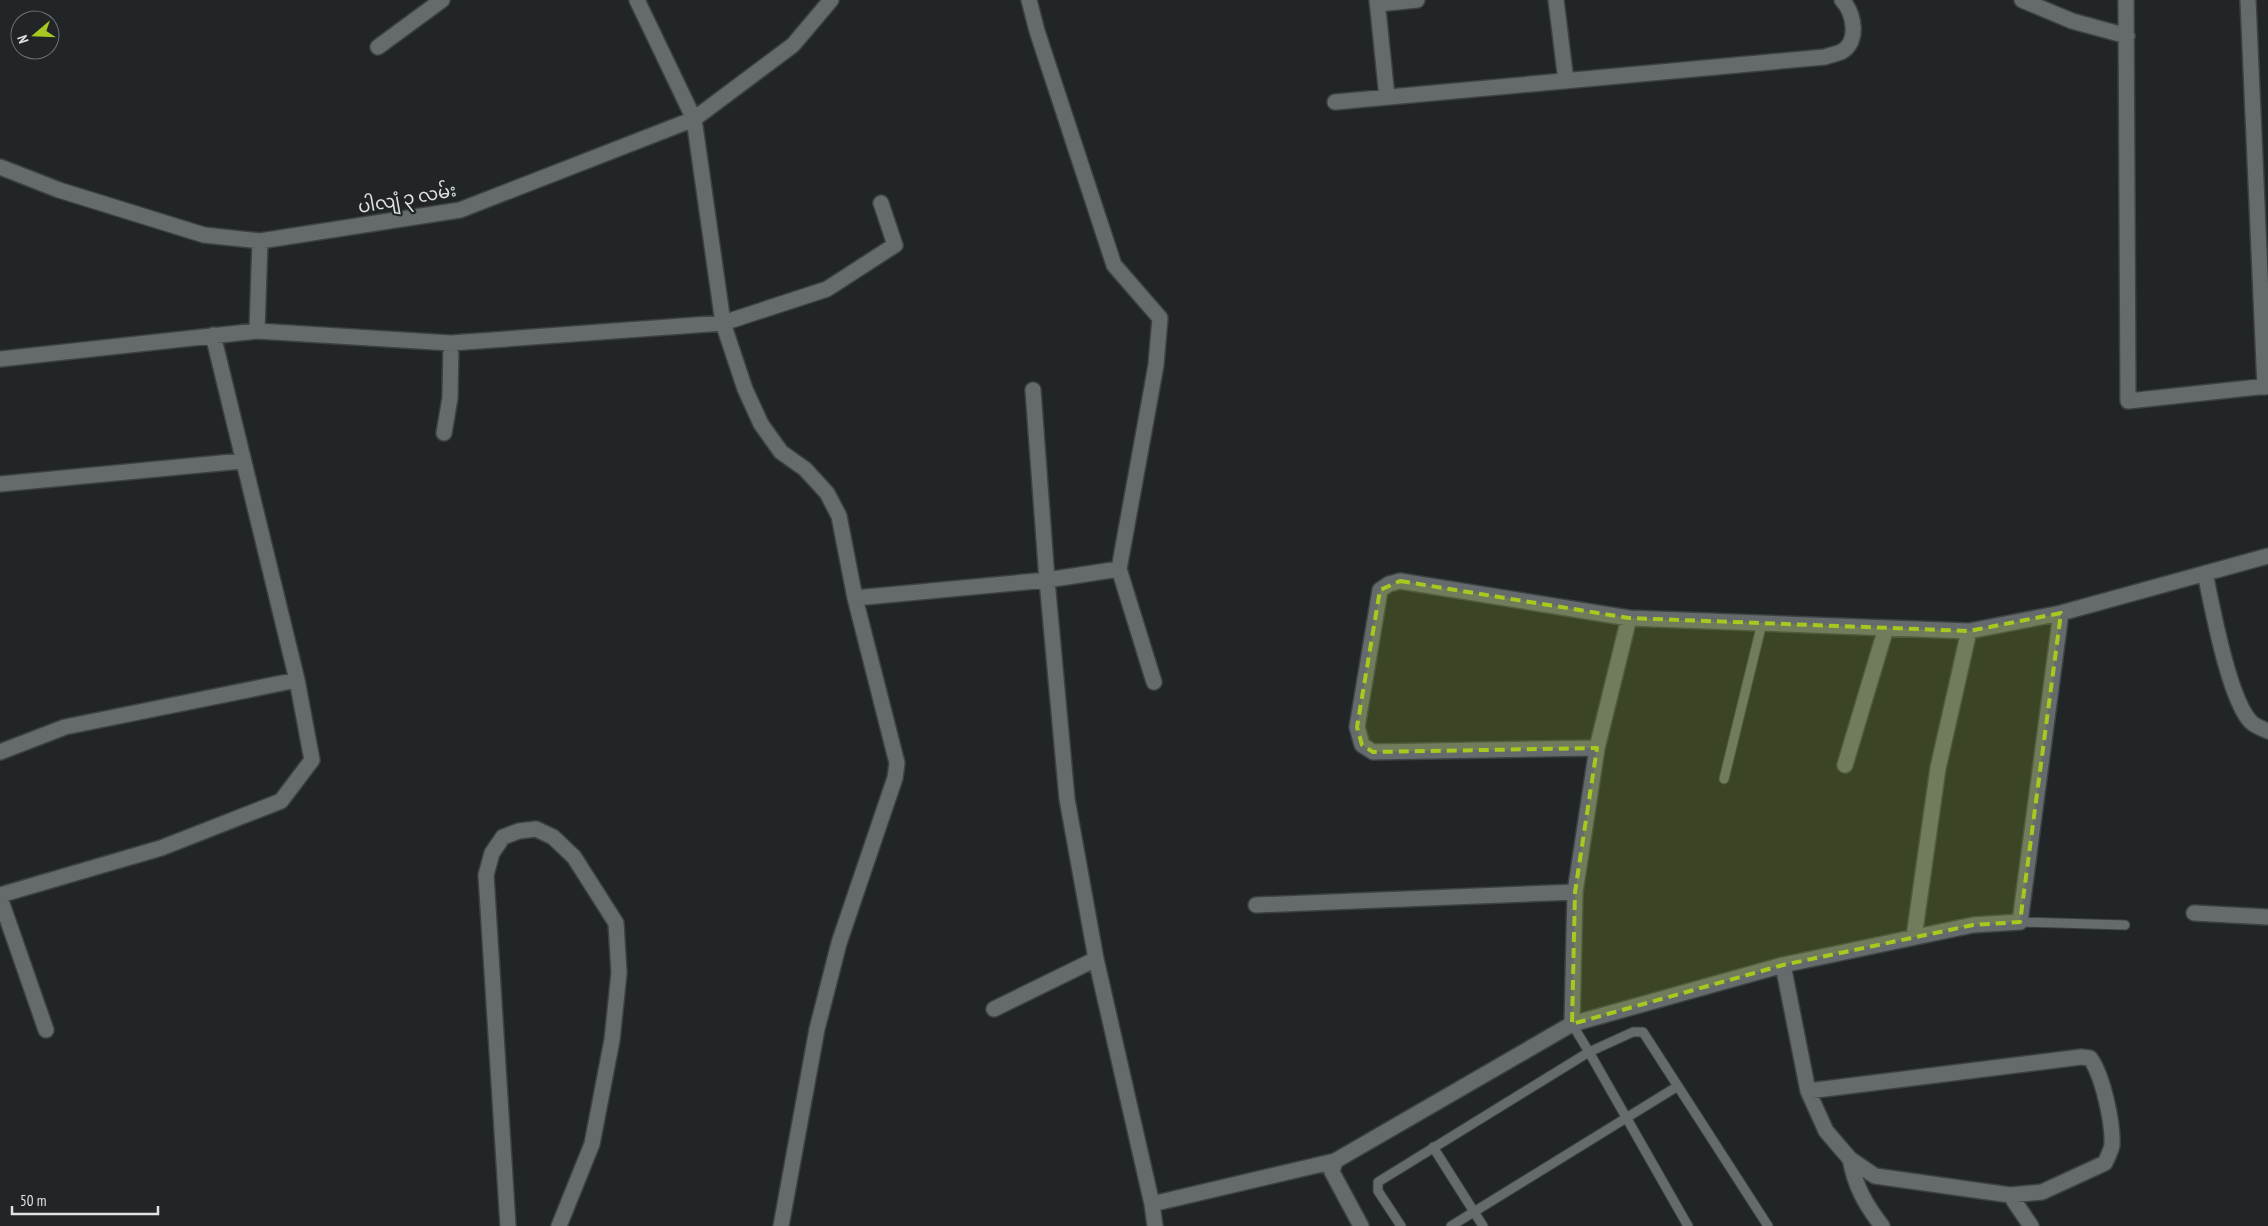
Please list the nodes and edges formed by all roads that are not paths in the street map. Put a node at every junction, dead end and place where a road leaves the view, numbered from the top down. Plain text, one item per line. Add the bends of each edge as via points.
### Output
1 (442, 0) edge
2 (637, 0) edge
3 (831, 0) edge
4 (1029, 0) edge
5 (1417, 0) edge
6 (1556, 0) edge
7 (1842, 0) edge
8 (2022, 0) edge
9 (2126, 0) edge
10 (2248, 0) edge
11 (1378, 2) edge
12 (2127, 36) junction
13 (378, 48) dead end
14 (1566, 81) junction
15 (1388, 97) junction
16 (1335, 102) dead end
17 (694, 119) junction
18 (0, 167) edge
19 (880, 203) dead end
20 (260, 241) junction
21 (723, 323) junction
22 (257, 331) junction
23 (212, 335) junction
24 (451, 343) junction
25 (0, 359) edge
26 (2266, 387) edge
27 (1033, 390) dead end
28 (444, 433) dead end
29 (242, 461) junction
30 (0, 484) edge
31 (2268, 556) edge
32 (1119, 569) junction
33 (2205, 573) junction
34 (1047, 580) junction
35 (855, 598) junction
36 (2061, 613) junction
37 (1629, 618) junction
38 (1762, 623) junction
39 (1886, 628) junction
40 (1969, 631) junction
41 (297, 680) junction
42 (1154, 682) dead end
43 (2268, 731) edge
44 (1597, 748) junction
45 (0, 752) edge
46 (1845, 765) dead end
47 (1724, 779) dead end
48 (1575, 892) junction
49 (0, 897) edge
50 (1256, 905) dead end
51 (2194, 914) dead end
52 (2268, 917) edge
53 (2020, 922) junction
54 (2124, 925) dead end
55 (1914, 937) junction
56 (1096, 960) junction
57 (1783, 964) junction
58 (994, 1009) dead end
59 (1572, 1024) junction
60 (46, 1030) dead end
61 (1589, 1052) junction
62 (1678, 1086) junction
63 (1808, 1091) junction
64 (1626, 1118) junction
65 (1434, 1146) junction
66 (1850, 1159) junction
67 (1334, 1160) junction
68 (2010, 1195) junction
69 (1152, 1204) junction
70 (1474, 1212) junction
71 (1766, 1225) edge
72 (508, 1226) edge
73 (559, 1226) edge
74 (781, 1226) edge
75 (1155, 1226) edge
76 (1361, 1226) edge
77 (1401, 1226) edge
78 (1451, 1226) edge
79 (1483, 1226) edge
80 (1688, 1226) edge
81 (1882, 1226) edge
82 (2031, 1226) edge

1 - 13 street
2 - 17 street
3 - 17 street, ပါလျံ ၃ လမ်း via 793,45
4 - 32 street via 1114,265 1160,318 1156,365
5 - 11 street
6 - 14 street
7 - 14 street via 1848,7 1854,26 1851,41 1842,52 1825,57
8 - 12 street via 2072,21
9 - 12 street
10 - 26 street
11 - 15 street
12 - 26 street via 2128,401
14 - 15 street
15 - 16 street
17 - 20 street, ပါလျံ ၃ လမ်း via 460,210
17 - 21 street
18 - 20 street, ပါလျံ ၃ လမ်း via 59,190 204,235
19 - 21 street via 895,245 827,289
20 - 22 street
21 - 24 street
21 - 35 street via 744,389 760,424 781,452 805,469 826,492 839,516
22 - 23 street
22 - 24 street
23 - 25 street
23 - 29 street
24 - 28 street via 450,398
27 - 34 street
29 - 30 street
29 - 41 street
31 - 33 street
32 - 34 street
32 - 42 street
33 - 36 street
33 - 43 street via 2218,636 2240,704 2252,722
34 - 35 street
34 - 56 street via 1067,799
35 - 74 street via 898,764 839,943 817,1029
36 - 40 street
36 - 53 street
37 - 38 street
37 - 44 street
37 - 44 street via 1400,581 1380,590 1357,727 1362,744 1373,752
38 - 39 street
38 - 47 lane
39 - 40 street
39 - 46 street
40 - 55 street via 1938,768
41 - 45 street via 64,727
41 - 49 street via 312,760 281,801 161,848
44 - 48 street
48 - 50 street
48 - 59 street
49 - 60 street
51 - 52 street
53 - 54 lane
53 - 55 street via 1973,925
55 - 57 street
56 - 58 street
56 - 69 street
57 - 59 street
57 - 63 street
59 - 61 lane
59 - 67 street
61 - 62 lane via 1633,1032 1643,1032
61 - 64 lane
61 - 65 lane
62 - 64 lane
62 - 71 lane
63 - 66 street via 1826,1131
63 - 68 street via 2090,1058 2097,1067 2111,1127 2112,1148 2105,1163 2042,1192
64 - 70 lane
64 - 80 lane
65 - 70 lane
65 - 77 lane via 1378,1182 1378,1191
66 - 68 street via 1875,1176
66 - 81 street via 1863,1201
67 - 69 street
67 - 76 street via 1332,1172
68 - 82 street
69 - 75 street
70 - 78 lane
70 - 79 lane
72 - 73 street via 486,875 492,854 503,837 536,829 553,837 574,857 616,923 619,973 612,1040 592,1144

